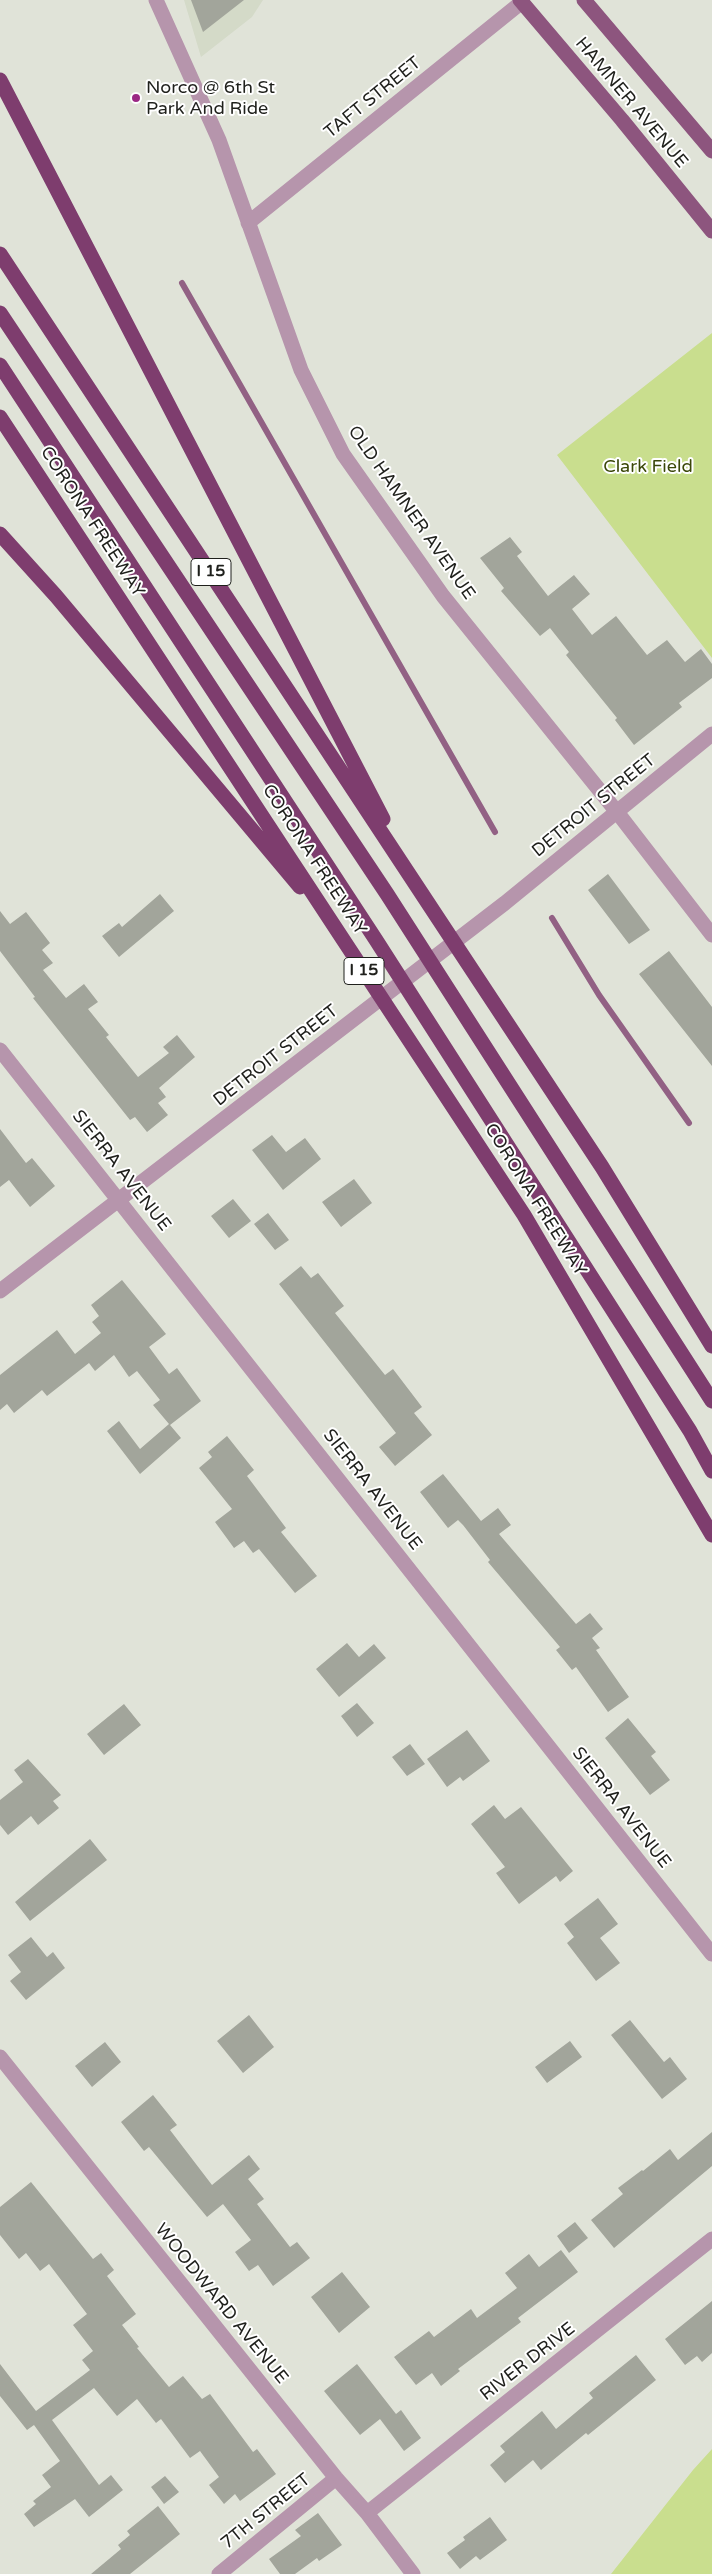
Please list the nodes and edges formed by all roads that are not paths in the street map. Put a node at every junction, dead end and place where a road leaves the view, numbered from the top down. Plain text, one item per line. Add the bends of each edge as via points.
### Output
1 (156, 0) edge
2 (584, 0) edge
3 (521, 1) edge
4 (0, 80) edge
5 (712, 151) edge
6 (248, 224) junction
7 (712, 231) edge
8 (0, 254) edge
9 (0, 314) edge
10 (0, 365) edge
11 (0, 417) edge
12 (0, 534) edge
13 (712, 734) edge
14 (617, 812) junction
15 (421, 892) junction
16 (712, 935) edge
17 (345, 942) junction
18 (0, 1050) edge
19 (120, 1200) junction
20 (0, 1291) edge
21 (712, 1346) edge
22 (712, 1400) edge
23 (712, 1471) edge
24 (712, 1535) edge
25 (712, 1954) edge
26 (0, 2057) edge
27 (712, 2239) edge
28 (336, 2478) junction
29 (367, 2513) junction
30 (219, 2574) edge
31 (413, 2574) edge

1 - 6 street, OLD HAMNER AVENUE via 219,140
2 - 5 main road, HAMNER AVENUE
3 - 6 street, TAFT STREET
3 - 7 main road, HAMNER AVENUE
4 - 15 highway
6 - 14 street, OLD HAMNER AVENUE via 301,370 344,454 443,596
8 - 15 highway, I 15
9 - 22 highway via 387,894
10 - 23 highway via 381,948
11 - 17 highway, CORONA FREEWAY / I 15
12 - 17 highway via 62,603
13 - 14 street, DETROIT STREET
14 - 16 street, OLD HAMNER AVENUE
14 - 19 street, DETROIT STREET via 505,903
15 - 21 highway, I 15 via 602,1166
17 - 24 highway, CORONA FREEWAY / I 15 via 524,1215
18 - 19 street, SIERRA AVENUE
19 - 20 street, DETROIT STREET
19 - 25 street, SIERRA AVENUE
26 - 28 street, WOODWARD AVENUE
27 - 29 street, RIVER DRIVE
28 - 29 street, WOODWARD AVENUE
28 - 30 street, 7TH STREET
29 - 31 street, WOODWARD AVENUE

